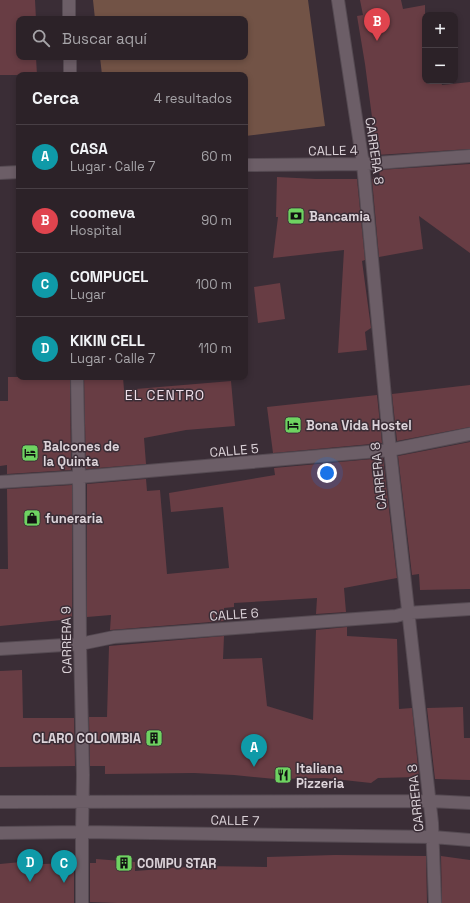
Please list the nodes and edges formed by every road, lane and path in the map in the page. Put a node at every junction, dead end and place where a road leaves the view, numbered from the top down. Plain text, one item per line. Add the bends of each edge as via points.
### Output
1 (69, 0) edge
2 (338, 0) edge
3 (70, 16) edge
4 (70, 60) edge
5 (70, 72) edge
6 (470, 156) edge
7 (363, 164) junction
8 (248, 165) edge
9 (16, 172) edge
10 (0, 173) edge
11 (77, 380) edge
12 (470, 434) edge
13 (390, 450) junction
14 (79, 477) junction
15 (0, 482) edge
16 (470, 609) edge
17 (407, 613) junction
18 (80, 644) junction
19 (0, 649) edge
20 (82, 801) junction
21 (430, 801) junction
22 (0, 802) edge
23 (470, 803) edge
24 (82, 832) junction
25 (0, 833) edge
26 (433, 837) junction
27 (470, 840) edge
28 (82, 903) edge
29 (435, 903) edge

1 - 3 street
2 - 7 street, CARRERA 8
4 - 5 street
6 - 7 street, CALLE 4
7 - 8 street, CALLE 4
7 - 13 street, CARRERA 8
9 - 10 street
11 - 14 street, CARRERA 9
12 - 13 street, CALLE 5
13 - 14 street, CALLE 5
13 - 17 street, CARRERA 8
14 - 15 street, CALLE 5
14 - 18 street, CARRERA 9
16 - 17 street, CALLE 6
17 - 18 street, CALLE 6 via 114,638
17 - 21 street, CARRERA 8
18 - 19 street, CALLE 6
18 - 20 street, CARRERA 9
20 - 21 street, CALLE 7
20 - 22 street, CALLE 7
20 - 24 street, CARRERA 9
21 - 23 street, CALLE 7
21 - 26 street, CARRERA 8
24 - 25 street, CALLE 7
24 - 26 street, CALLE 7
24 - 28 street, CARRERA 9
26 - 27 street, CALLE 7
26 - 29 street, CARRERA 8

